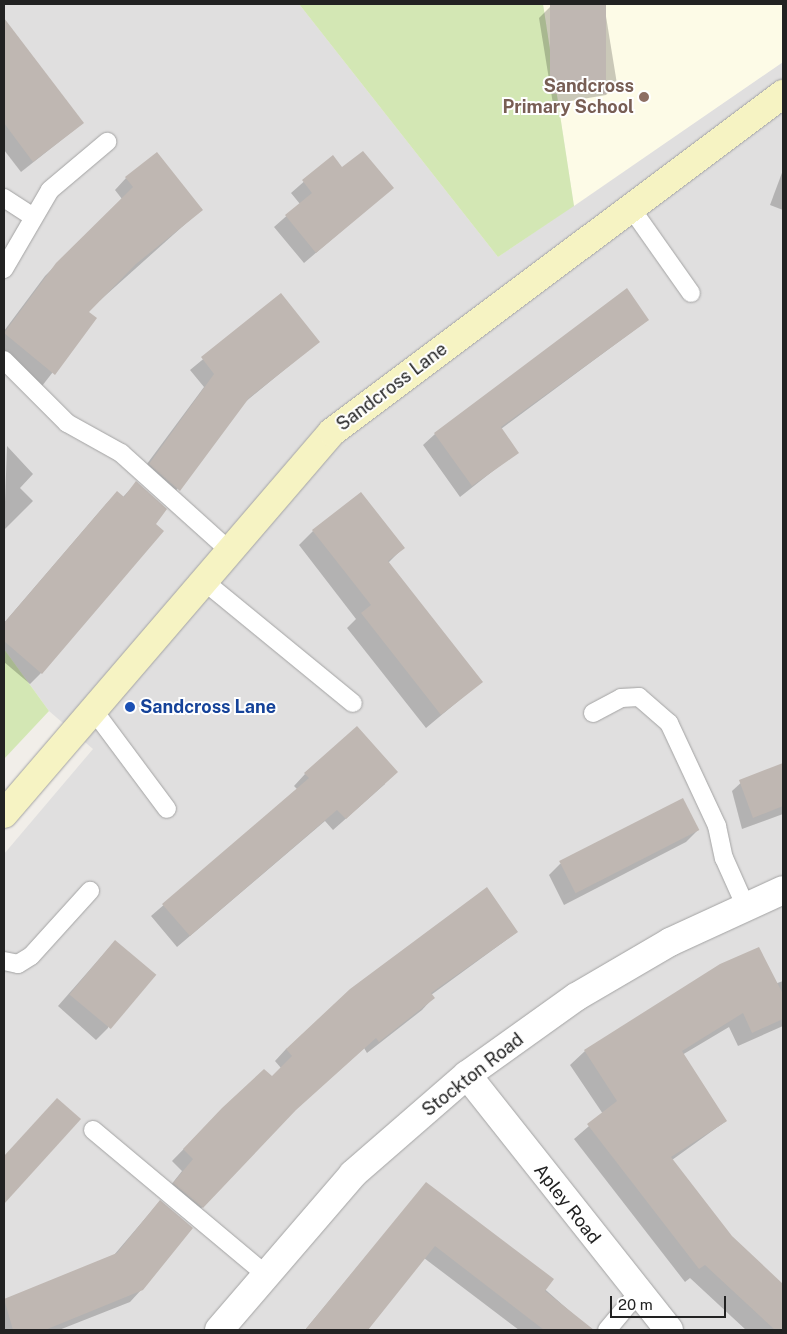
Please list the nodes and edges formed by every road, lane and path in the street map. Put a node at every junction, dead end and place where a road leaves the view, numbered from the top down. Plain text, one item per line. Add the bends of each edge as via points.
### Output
1 (783, 94) edge
2 (107, 142) dead end
3 (4, 198) edge
4 (631, 208) junction
5 (33, 217) junction
6 (4, 269) edge
7 (691, 293) dead end
8 (4, 360) edge
9 (230, 551) junction
10 (205, 582) junction
11 (353, 703) dead end
12 (94, 711) junction
13 (593, 713) dead end
14 (167, 809) dead end
15 (4, 814) edge
16 (783, 890) edge
17 (90, 891) dead end
18 (745, 905) junction
19 (4, 961) edge
20 (467, 1075) junction
21 (93, 1130) dead end
22 (264, 1273) junction
23 (637, 1294) junction
24 (219, 1330) edge
25 (608, 1330) edge
26 (670, 1330) edge

1 - 4 street, Sandcross Lane
2 - 5 lane via 50,190
3 - 5 lane
4 - 7 lane
4 - 9 street, Sandcross Lane via 332,432
5 - 6 lane
8 - 9 lane via 67,422 121,452
9 - 10 street, Sandcross Lane
10 - 11 lane
10 - 12 street, Sandcross Lane
12 - 14 lane
12 - 15 street, Sandcross Lane
13 - 18 lane via 621,698 639,697 668,723 717,826 724,858
16 - 18 street, Stockton Road
17 - 19 lane via 31,956 18,964
18 - 20 street, Stockton Road via 576,997
20 - 22 street, Stockton Road via 353,1174
20 - 23 street, Apley Road
21 - 22 lane
22 - 24 street, Stockton Road
23 - 25 lane
23 - 26 street, Apley Road

